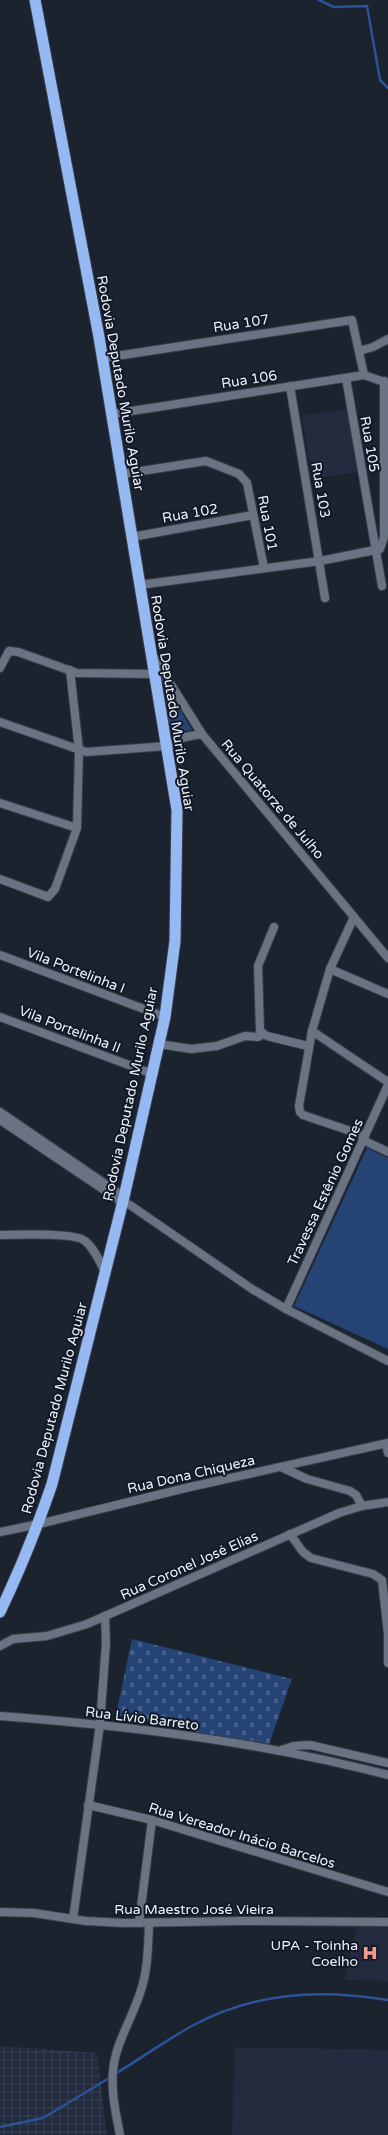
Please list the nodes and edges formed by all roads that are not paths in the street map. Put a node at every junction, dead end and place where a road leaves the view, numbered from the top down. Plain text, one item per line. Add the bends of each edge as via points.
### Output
1 (35, 0) edge
2 (388, 339) edge
3 (359, 351) junction
4 (103, 358) junction
5 (364, 375) junction
6 (346, 378) junction
7 (386, 382) edge
8 (290, 386) junction
9 (112, 414) junction
10 (122, 474) junction
11 (253, 515) junction
12 (132, 538) junction
13 (378, 550) junction
14 (320, 561) junction
15 (264, 568) junction
16 (139, 585) junction
17 (382, 586) dead end
18 (325, 598) dead end
19 (149, 648) junction
20 (0, 668) edge
21 (70, 670) junction
22 (153, 674) junction
23 (0, 722) edge
24 (202, 734) junction
25 (167, 746) junction
26 (79, 750) junction
27 (0, 803) edge
28 (77, 828) junction
29 (0, 879) edge
30 (354, 917) junction
31 (274, 927) dead end
32 (0, 955) edge
33 (388, 958) edge
34 (330, 969) junction
35 (388, 994) edge
36 (0, 1017) edge
37 (165, 1018) junction
38 (312, 1031) junction
39 (262, 1034) junction
40 (159, 1044) junction
41 (308, 1046) junction
42 (153, 1074) junction
43 (388, 1082) edge
44 (388, 1085) edge
45 (0, 1112) edge
46 (0, 1120) edge
47 (18, 1128) junction
48 (364, 1138) junction
49 (388, 1152) edge
50 (125, 1201) junction
51 (0, 1235) edge
52 (105, 1272) junction
53 (286, 1309) junction
54 (388, 1361) edge
55 (387, 1444) edge
56 (388, 1453) edge
57 (282, 1467) junction
58 (388, 1502) edge
59 (362, 1506) junction
60 (38, 1524) junction
61 (0, 1532) edge
62 (290, 1534) junction
63 (0, 1612) edge
64 (106, 1616) junction
65 (388, 1634) edge
66 (0, 1646) edge
67 (388, 1662) edge
68 (0, 1716) edge
69 (100, 1724) junction
70 (280, 1750) junction
71 (388, 1763) edge
72 (388, 1775) edge
73 (88, 1805) junction
74 (152, 1820) junction
75 (388, 1892) edge
76 (0, 1912) edge
77 (73, 1919) junction
78 (388, 1922) edge
79 (139, 1923) junction
80 (149, 1924) junction
81 (120, 2135) edge

1 - 4 highway, Rodovia Deputado Murilo Aguiar
2 - 3 street
3 - 4 street, Rua 107 via 352,320
3 - 5 street, Rua 107
4 - 9 highway, Rodovia Deputado Murilo Aguiar
5 - 6 street, Rua 106
5 - 7 street, Rua 106
6 - 8 street, Rua 106
6 - 13 street, Rua 105
7 - 13 street via 384,536
8 - 9 street, Rua 106
8 - 14 street, Rua 103
9 - 10 highway, Rodovia Deputado Murilo Aguiar
10 - 11 street, Rua 101 via 206,461 239,474 247,483
10 - 12 highway, Rodovia Deputado Murilo Aguiar
11 - 12 street, Rua 102
11 - 15 street, Rua 101
12 - 16 highway, Rodovia Deputado Murilo Aguiar
13 - 14 street
13 - 17 street, Rua 105
14 - 15 street
14 - 18 street, Rua 103
15 - 16 street
16 - 19 highway, Rodovia Deputado Murilo Aguiar
19 - 22 highway, Rodovia Deputado Murilo Aguiar
19 - 24 street, Rua Quatorze de Julho
20 - 21 street via 9,651
21 - 22 street via 99,674
21 - 26 street
22 - 25 highway, Rodovia Deputado Murilo Aguiar
23 - 26 street
24 - 25 street via 185,737
24 - 30 street, Rua Quatorze de Julho
25 - 26 street via 86,752
25 - 37 highway, Rodovia Deputado Murilo Aguiar via 177,810 177,871 175,941
26 - 28 street
27 - 28 street
28 - 29 street via 55,889 48,897
30 - 33 street, Rua Quatorze de Julho
30 - 34 street
31 - 39 street via 258,966 259,1024
32 - 37 street, Vila Portelinha I
34 - 35 street
34 - 38 street
36 - 42 street, Vila Portelinha II
37 - 40 highway, Rodovia Deputado Murilo Aguiar
38 - 41 street
38 - 43 street
39 - 40 street via 258,1037 245,1036 217,1046 191,1049
39 - 41 street
40 - 42 highway, Rodovia Deputado Murilo Aguiar
41 - 48 street via 299,1100 300,1112
42 - 50 highway, Rodovia Deputado Murilo Aguiar
44 - 48 street, Travessa Estênio Gomes
45 - 47 street
46 - 47 street
47 - 50 street
48 - 49 street
48 - 53 street, Travessa Estênio Gomes
50 - 52 highway, Rodovia Deputado Murilo Aguiar
50 - 53 street via 252,1289
51 - 52 street via 80,1237 89,1244
52 - 60 highway, Rodovia Deputado Murilo Aguiar via 52,1484
53 - 54 street
55 - 56 street
55 - 57 street, Rua Dona Chiqueza
57 - 59 street via 307,1479 350,1491 356,1495
57 - 60 street, Rua Dona Chiqueza
58 - 59 street, Rua Coronel José Elias
59 - 62 street, Rua Coronel José Elias
60 - 61 street, Rua Dona Chiqueza
60 - 63 highway, Rodovia Deputado Murilo Aguiar via 18,1576
62 - 64 street, Rua Coronel José Elias
62 - 65 street via 303,1552 311,1558 381,1578
64 - 66 street, Rua Coronel José Elias via 63,1632 13,1639
64 - 69 street
65 - 67 street
68 - 69 street, Rua Lívio Barreto
69 - 70 street, Rua Lívio Barreto
69 - 73 street
70 - 71 street, Rua Lívio Barreto via 310,1745
70 - 72 street, Rua Lívio Barreto
73 - 74 street, Rua Vereador Inácio Barcelos
73 - 77 street
74 - 75 street, Rua Vereador Inácio Barcelos
74 - 79 street
76 - 77 street, Rua Maestro José Vieira via 34,1913
77 - 79 street, Rua Maestro José Vieira
78 - 80 street, Rua Maestro José Vieira via 239,1921
79 - 80 street, Rua Maestro José Vieira
80 - 81 street via 141,1992 116,2053 113,2070 114,2102

